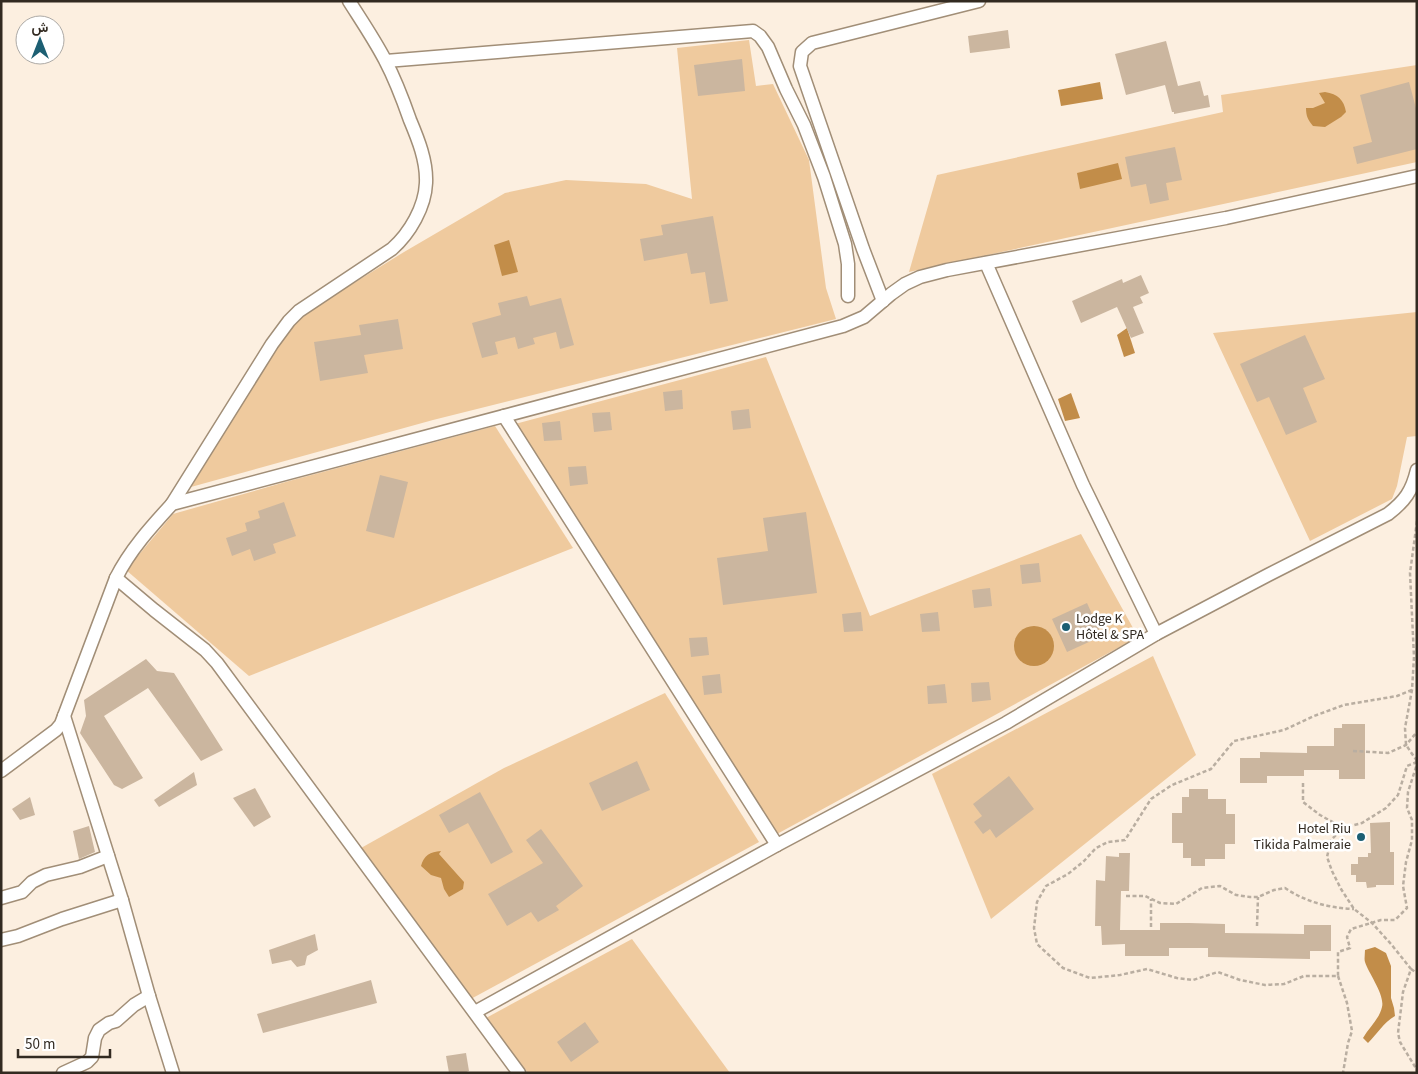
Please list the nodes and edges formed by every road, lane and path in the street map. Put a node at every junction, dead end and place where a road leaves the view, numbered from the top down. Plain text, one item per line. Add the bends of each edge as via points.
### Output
1 (348, 1) edge
2 (979, 1) edge
3 (386, 61) junction
4 (1417, 176) edge
5 (986, 263) junction
6 (848, 296) dead end
7 (883, 301) junction
8 (504, 416) junction
9 (1417, 470) edge
10 (172, 504) junction
11 (1417, 521) edge
12 (116, 578) junction
13 (1156, 634) junction
14 (1412, 690) junction
15 (64, 716) junction
16 (1417, 732) edge
17 (1406, 745) junction
18 (1353, 752) dead end
19 (1417, 762) edge
20 (1, 770) edge
21 (1302, 783) dead end
22 (1343, 828) junction
23 (777, 845) junction
24 (108, 856) junction
25 (1126, 896) dead end
26 (1258, 897) junction
27 (1, 898) edge
28 (1151, 899) junction
29 (122, 900) junction
30 (1354, 908) junction
31 (1372, 923) junction
32 (1257, 926) dead end
33 (1151, 927) dead end
34 (1, 940) edge
35 (1411, 969) junction
36 (1417, 973) edge
37 (1338, 976) junction
38 (149, 996) junction
39 (476, 1012) junction
40 (1417, 1070) edge
41 (63, 1073) edge
42 (173, 1073) edge
43 (519, 1073) edge
44 (1343, 1073) edge

1 - 3 street
2 - 7 street via 812,43 802,52 800,66
3 - 6 street via 753,31 768,47 824,177 845,244
3 - 10 street via 425,163 423,199 410,230 392,249 289,320
4 - 5 street via 1226,218
5 - 7 street via 920,277
5 - 13 street via 1083,485
7 - 8 street via 864,317 843,326
8 - 10 street
8 - 23 street
9 - 13 street via 1407,496 1388,514
10 - 12 street via 144,536
11 - 14 path via 1410,573 1414,632
12 - 15 street
12 - 39 street via 217,663
13 - 23 street via 1006,723
14 - 17 path via 1405,728
14 - 37 path via 1397,696 1344,705 1284,730 1234,741 1211,769 1172,785 1152,799 1125,840 1108,842 1096,848 1068,874 1046,886 1037,902 1034,928 1037,944 1063,968 1090,978 1147,969 1193,980 1218,972 1265,985 1284,984 1304,976
15 - 20 street via 56,730
15 - 24 street
16 - 17 path
17 - 18 path via 1388,752
17 - 19 path
19 - 22 path via 1407,766 1398,795 1386,808 1362,823
19 - 31 path via 1408,792 1412,840 1403,886 1407,908 1395,920
21 - 22 path via 1302,802
22 - 30 path via 1330,840 1327,856 1335,877
23 - 39 street
24 - 27 street via 46,875 22,892
24 - 29 street
25 - 28 path
26 - 28 path via 1236,895 1220,886 1202,888 1176,904
26 - 30 path via 1285,888 1313,902 1336,908
26 - 32 path
28 - 33 path
29 - 34 street
29 - 38 street
30 - 31 path
31 - 35 path
31 - 37 path via 1351,928 1347,937 1350,948 1338,952
35 - 36 path
35 - 40 path via 1403,992 1398,1033
37 - 44 path via 1352,1031
38 - 41 street via 99,1030 88,1062
38 - 42 street
39 - 43 street

